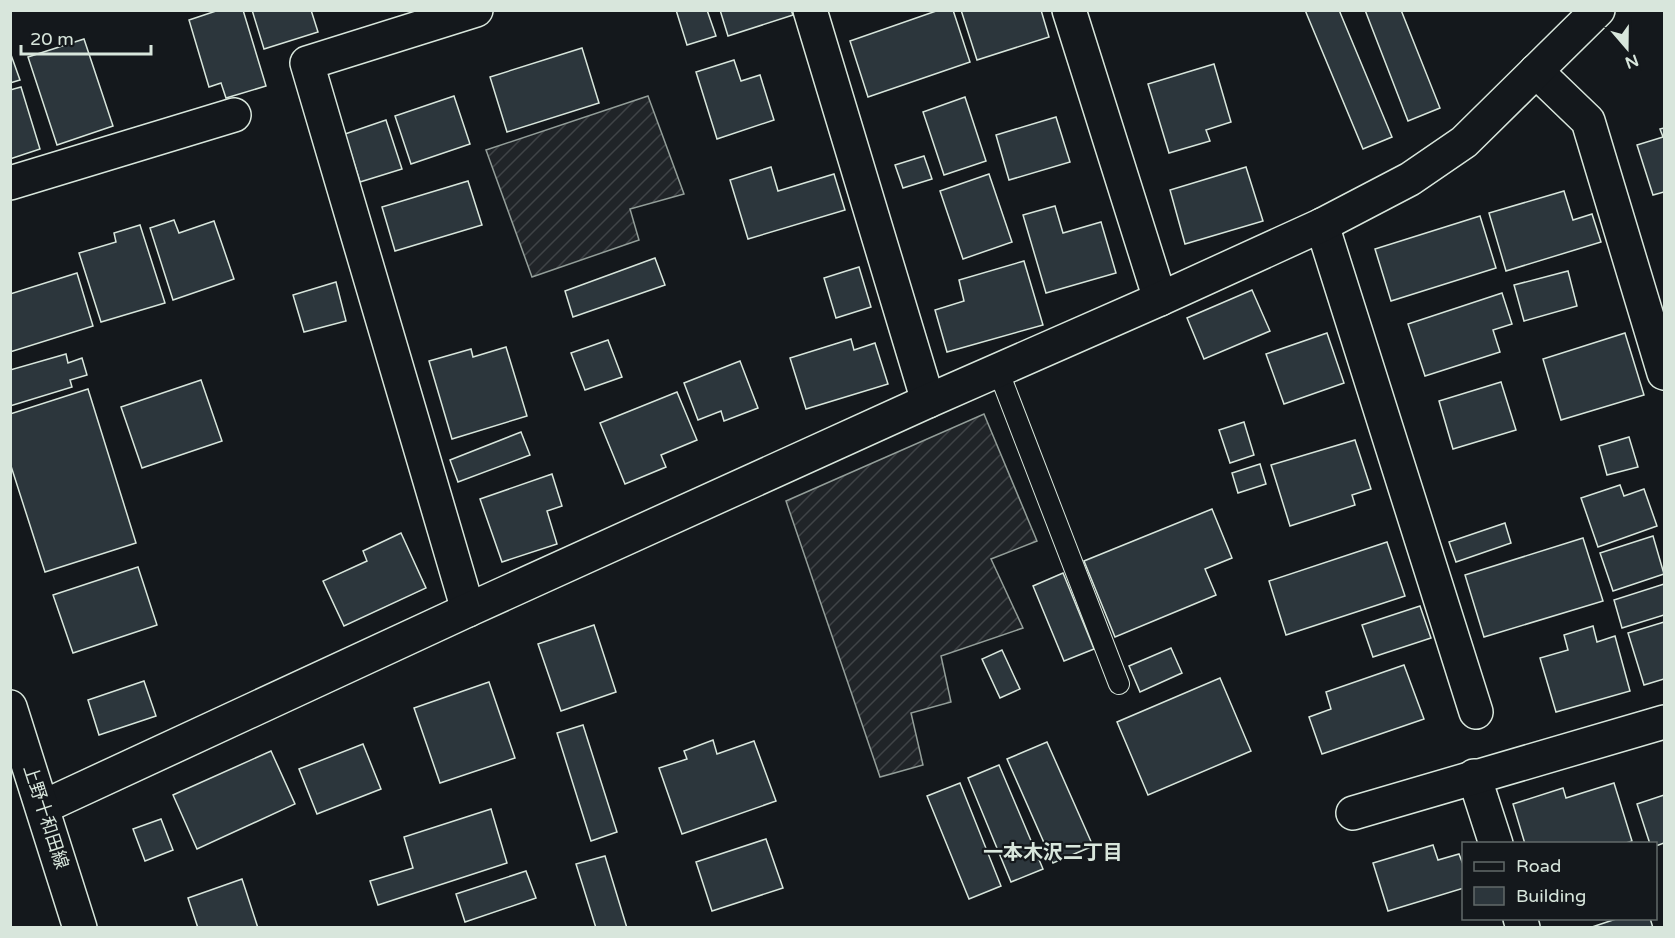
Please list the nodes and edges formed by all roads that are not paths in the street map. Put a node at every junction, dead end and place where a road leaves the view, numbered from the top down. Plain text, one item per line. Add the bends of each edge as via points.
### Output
1 (476, 10) edge
2 (810, 10) edge
3 (1069, 10) edge
4 (1598, 10) edge
5 (1536, 71) junction
6 (234, 115) dead end
7 (10, 183) edge
8 (1322, 225) junction
9 (1160, 299) junction
10 (998, 370) junction
11 (1665, 373) edge
12 (928, 401) junction
13 (468, 610) junction
14 (1119, 684) dead end
15 (10, 707) edge
16 (1476, 712) dead end
17 (1665, 722) edge
18 (1474, 776) junction
19 (43, 807) junction
20 (1353, 813) dead end
21 (1496, 842) edge
22 (77, 926) edge

1 - 13 street via 307,63
2 - 12 street
3 - 9 street
4 - 5 street
5 - 8 street via 1464,142 1410,179
5 - 11 street via 1588,121
6 - 7 street
8 - 9 street
8 - 16 street
9 - 10 street
10 - 12 street
10 - 14 lane
12 - 13 street
13 - 19 street
15 - 19 street, 上野十和田線
17 - 18 street
18 - 20 street
18 - 21 street
19 - 22 street, 上野十和田線

